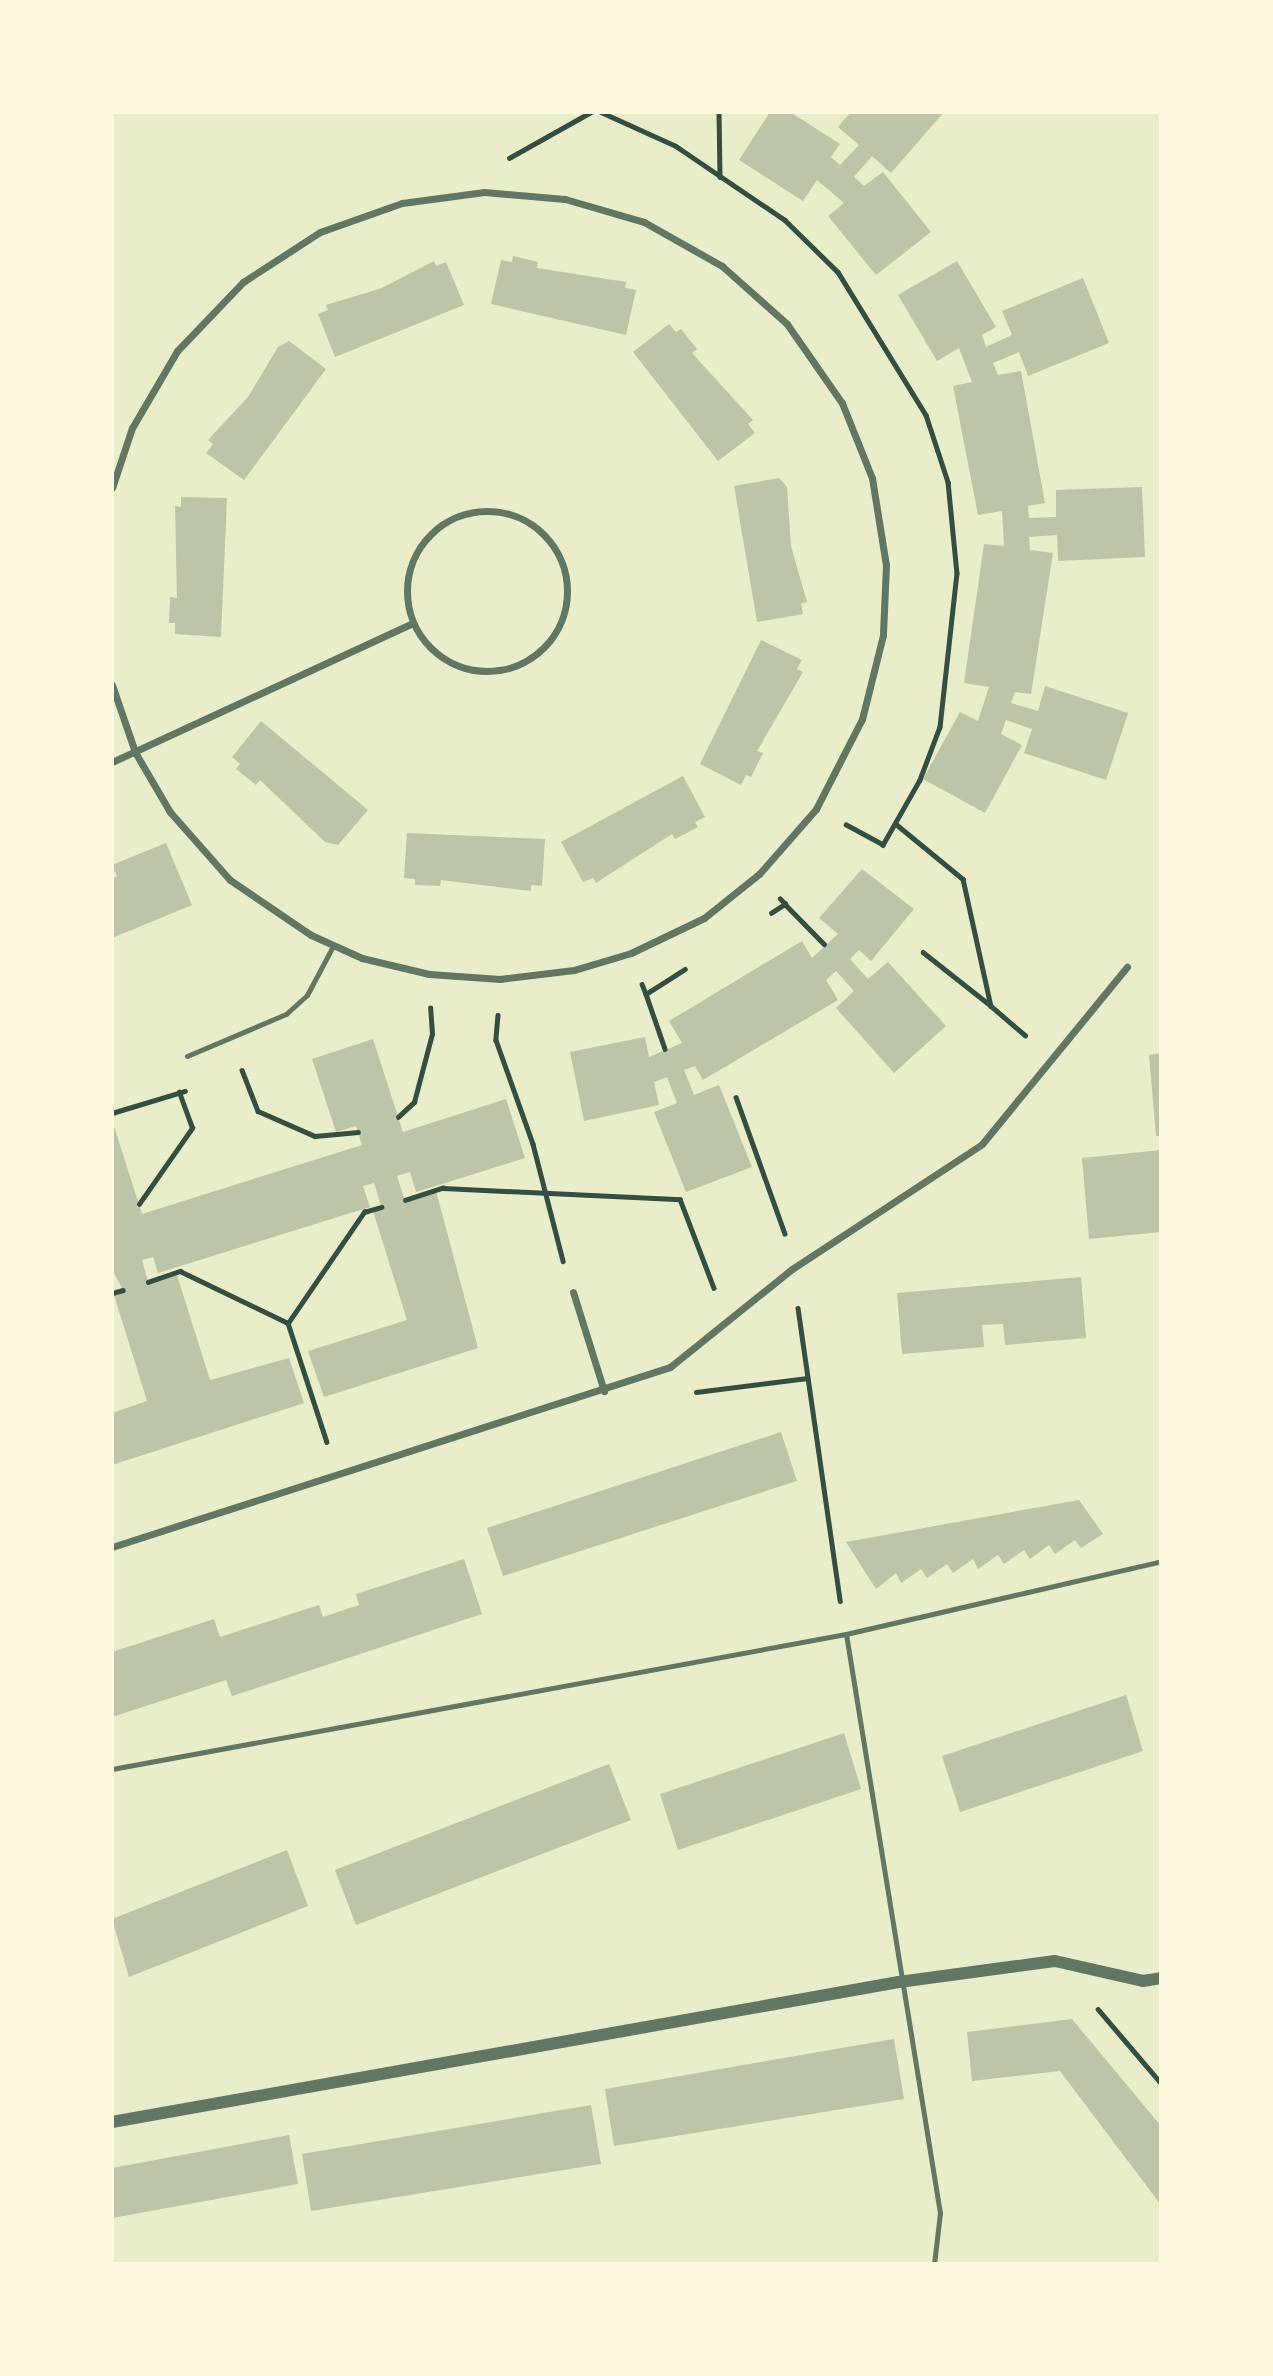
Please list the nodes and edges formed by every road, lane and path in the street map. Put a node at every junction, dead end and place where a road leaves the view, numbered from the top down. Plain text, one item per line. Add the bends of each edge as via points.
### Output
1 (591, 112) edge
2 (719, 112) edge
3 (720, 177) dead end
4 (484, 192) junction
5 (112, 488) edge
6 (411, 624) junction
7 (112, 685) edge
8 (135, 752) junction
9 (112, 762) edge
10 (896, 824) dead end
11 (785, 904) dead end
12 (824, 944) dead end
13 (333, 946) junction
14 (923, 951) dead end
15 (1127, 967) dead end
16 (646, 994) dead end
17 (991, 1006) junction
18 (432, 1034) dead end
19 (230, 1038) junction
20 (496, 1041) dead end
21 (665, 1049) dead end
22 (187, 1056) dead end
23 (1053, 1058) junction
24 (243, 1072) junction
25 (232, 1076) dead end
26 (199, 1087) dead end
27 (179, 1092) junction
28 (736, 1097) dead end
29 (112, 1113) edge
30 (398, 1117) dead end
31 (358, 1132) dead end
32 (542, 1196) junction
33 (405, 1200) dead end
34 (139, 1204) dead end
35 (381, 1207) dead end
36 (782, 1218) dead end
37 (558, 1246) dead end
38 (708, 1273) dead end
39 (148, 1282) dead end
40 (123, 1290) dead end
41 (573, 1292) dead end
42 (112, 1293) edge
43 (797, 1302) dead end
44 (288, 1323) junction
45 (808, 1378) junction
46 (604, 1391) junction
47 (698, 1394) dead end
48 (339, 1475) junction
49 (112, 1547) edge
50 (1161, 1562) edge
51 (846, 1634) junction
52 (112, 1769) edge
53 (1085, 1968) junction
54 (1161, 1978) edge
55 (899, 1982) junction
56 (1161, 2083) edge
57 (112, 2122) edge
58 (934, 2264) edge

1 - 4 path via 504,161
2 - 3 path
4 - 5 street via 402,203 320,232 243,282 177,351 132,428
4 - 13 street via 565,199 644,222 722,265 788,324 842,403 872,478 886,565 883,635 863,719 816,809 759,874 704,918 619,957 500,979 429,974
6 - 6 street via 406,576 427,536 467,511 512,513 546,533 568,574 567,612 548,646 513,669 470,672 432,652
6 - 8 street
7 - 8 street
8 - 9 street
8 - 13 street via 170,812 230,880
10 - 17 path via 964,878
11 - 12 path
13 - 19 lane via 307,995 286,1014
14 - 17 path
15 - 23 street
16 - 21 path
17 - 23 path
18 - 30 path via 414,1102
19 - 22 lane
19 - 24 path
20 - 32 path via 533,1144
23 - 46 street via 982,1144 792,1269 670,1367
24 - 25 path
24 - 31 path via 258,1111 315,1136
26 - 27 path
27 - 29 path
27 - 34 path via 191,1128
28 - 36 path
32 - 33 path via 443,1188
32 - 37 path
32 - 38 path via 680,1199
35 - 44 path via 364,1212
39 - 44 path via 180,1271
40 - 42 path
41 - 46 street
43 - 45 path
44 - 48 path
45 - 47 path
45 - 51 path
46 - 48 street
48 - 49 street
50 - 51 lane
51 - 52 lane
51 - 55 lane
53 - 54 street via 1143,1981
53 - 55 street via 1055,1961
53 - 56 path via 1093,2003
55 - 57 street
55 - 58 lane via 940,2213

